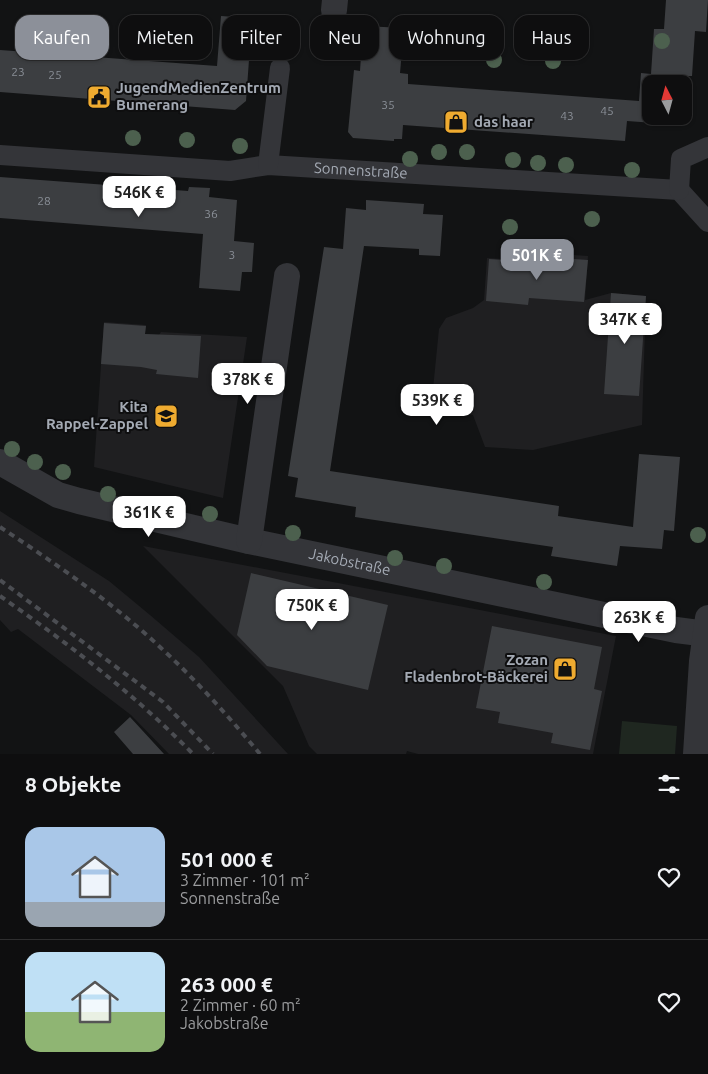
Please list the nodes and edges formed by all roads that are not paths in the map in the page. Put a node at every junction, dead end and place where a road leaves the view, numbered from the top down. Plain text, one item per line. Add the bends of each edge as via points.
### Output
1 (280, 68) dead end
2 (708, 147) edge
3 (0, 155) edge
4 (268, 166) junction
5 (679, 190) junction
6 (708, 222) edge
7 (288, 276) dead end
8 (0, 462) edge
9 (249, 541) junction
10 (707, 628) edge
11 (696, 754) edge

1 - 4 street
2 - 5 street via 681,159
3 - 4 street, Sonnenstraße via 230,171
4 - 5 street, Sonnenstraße
5 - 6 street
7 - 9 street
8 - 9 street, Jakobstraße via 58,496
9 - 10 street, Jakobstraße via 676,630
10 - 11 street

